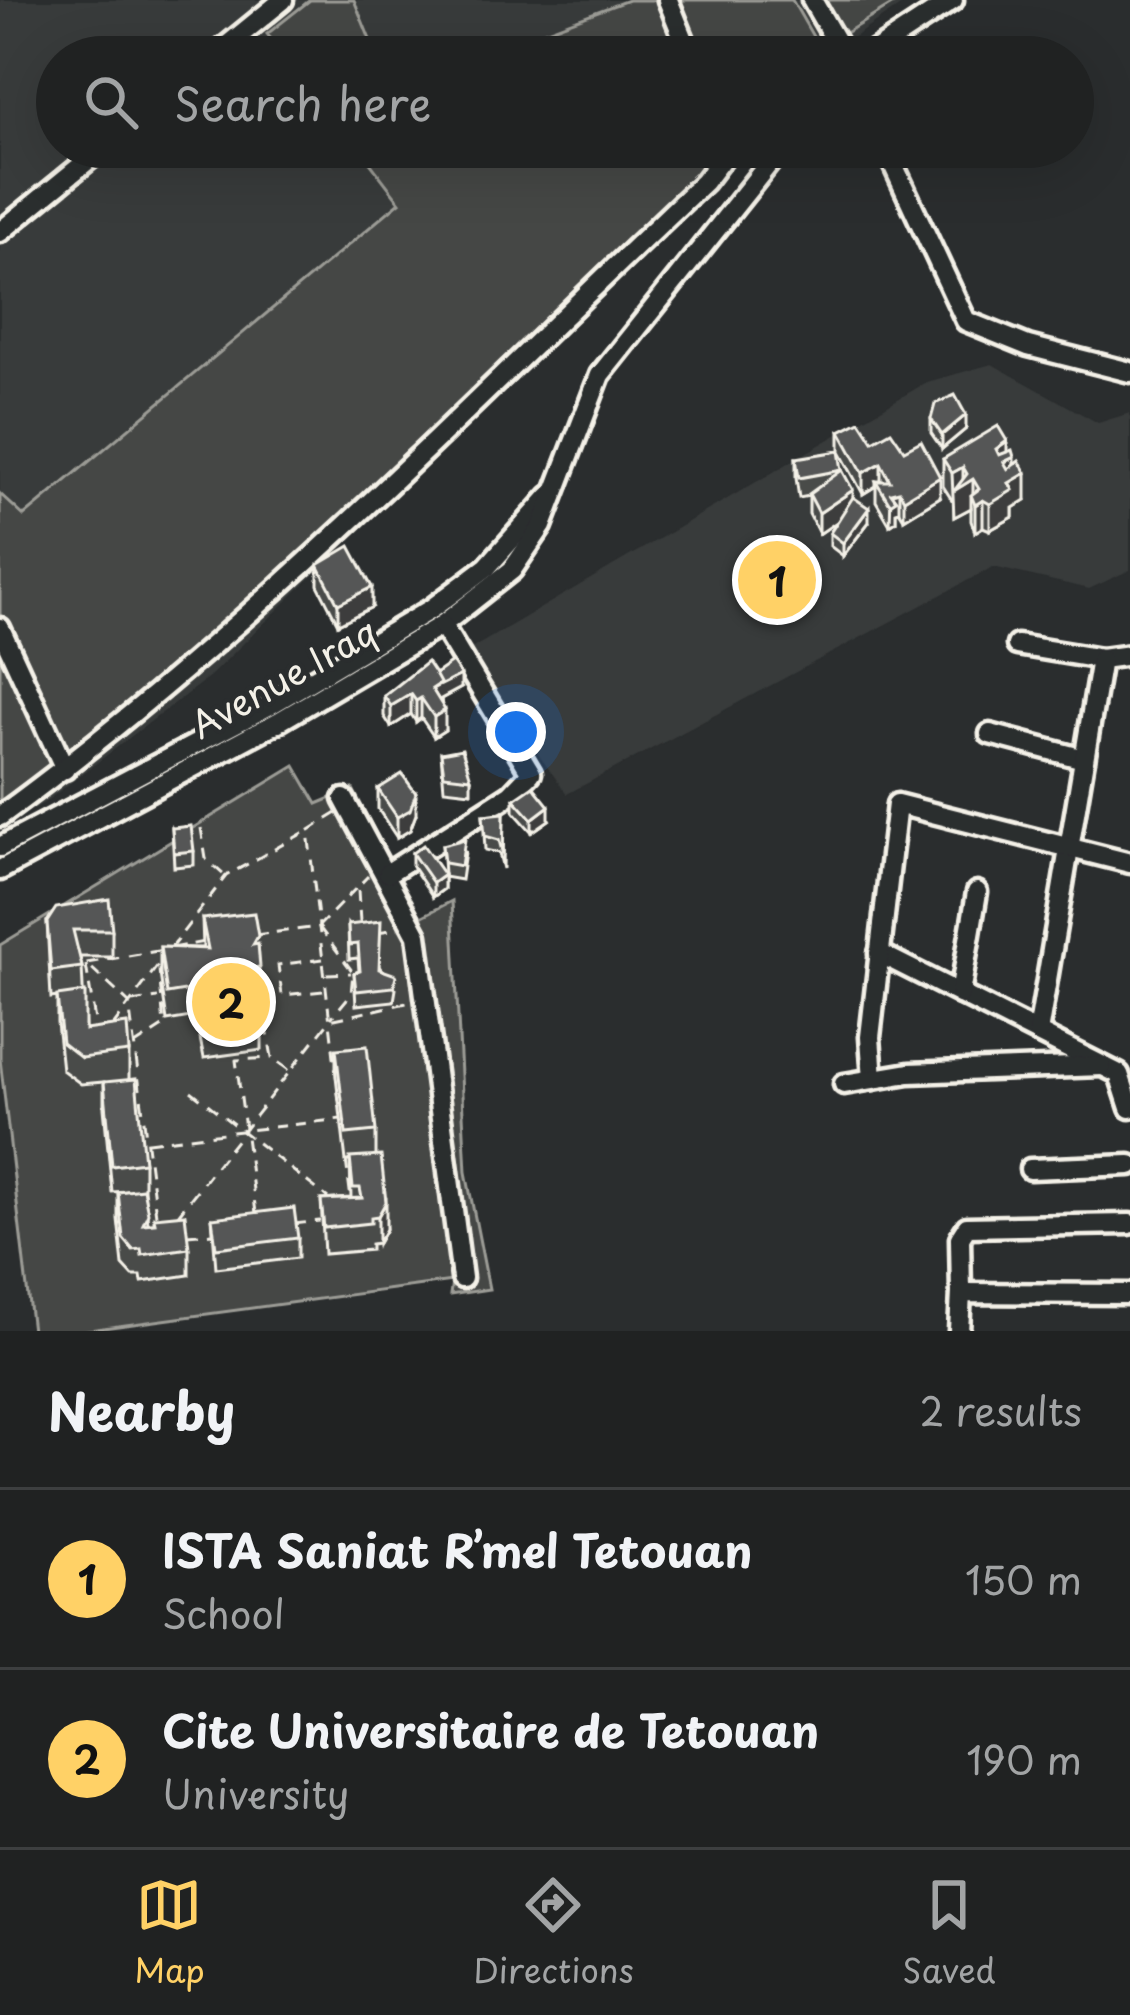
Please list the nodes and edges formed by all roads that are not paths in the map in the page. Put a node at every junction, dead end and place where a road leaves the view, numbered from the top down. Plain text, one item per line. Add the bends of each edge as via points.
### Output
1 (283, 0) edge
2 (668, 0) edge
3 (812, 0) edge
4 (953, 0) edge
5 (239, 36) edge
6 (683, 36) edge
7 (833, 36) edge
8 (898, 36) edge
9 (78, 168) edge
10 (715, 168) edge
11 (765, 168) edge
12 (895, 168) edge
13 (0, 232) edge
14 (1130, 372) edge
15 (553, 493) junction
16 (442, 625) junction
17 (0, 628) edge
18 (1017, 645) dead end
19 (1130, 655) edge
20 (1101, 659) junction
21 (990, 734) dead end
22 (1084, 758) junction
23 (65, 769) junction
24 (346, 802) road end
25 (0, 816) edge
26 (0, 847) edge
27 (1068, 848) junction
28 (1130, 863) edge
29 (384, 867) junction
30 (0, 870) edge
31 (976, 892) dead end
32 (879, 953) junction
33 (960, 994) junction
34 (1038, 1033) junction
35 (1104, 1066) junction
36 (873, 1079) junction
37 (844, 1084) dead end
38 (1130, 1108) edge
39 (1130, 1165) edge
40 (1030, 1169) dead end
41 (1130, 1224) edge
42 (463, 1278) dead end
43 (961, 1293) junction
44 (1130, 1294) edge
45 (959, 1331) edge

1 - 5 street
2 - 6 street
3 - 7 street
4 - 8 street
9 - 13 street
10 - 23 street via 321,550
11 - 15 street, Avenue Iraq via 600,375
12 - 14 street via 966,321
15 - 16 street, Avenue Iraq via 522,559
15 - 26 street, Avenue Iraq via 487,567 430,609 270,705
16 - 29 street via 531,773 511,794
16 - 30 street, Avenue Iraq
17 - 23 street
18 - 20 street
19 - 20 street
20 - 22 street
21 - 22 street
22 - 27 street
23 - 25 street
24 - 29 street
27 - 28 street
27 - 32 street via 897,804
27 - 34 street
29 - 42 street via 412,920 423,967
31 - 33 street
32 - 33 street
32 - 36 street
33 - 34 street
34 - 35 street
35 - 36 street
35 - 38 street via 1119,1074
36 - 37 street
39 - 40 street
41 - 43 street via 967,1227
43 - 44 street
43 - 45 street

